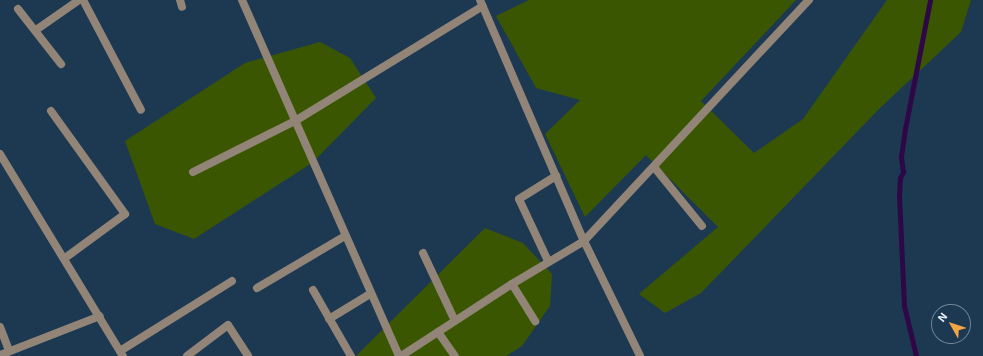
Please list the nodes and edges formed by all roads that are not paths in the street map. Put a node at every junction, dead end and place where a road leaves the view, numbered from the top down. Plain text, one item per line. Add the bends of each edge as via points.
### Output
1 (79, 0) edge
2 (83, 0) edge
3 (242, 0) edge
4 (810, 0) edge
5 (481, 3) edge
6 (18, 8) dead end
7 (36, 30) junction
8 (61, 64) dead end
9 (141, 110) dead end
10 (51, 111) dead end
11 (295, 121) junction
12 (0, 154) edge
13 (654, 167) junction
14 (193, 172) dead end
15 (556, 176) junction
16 (702, 226) dead end
17 (344, 236) junction
18 (584, 241) junction
19 (423, 253) dead end
20 (65, 258) junction
21 (548, 261) junction
22 (232, 281) dead end
23 (512, 284) junction
24 (257, 288) dead end
25 (313, 290) dead end
26 (370, 294) junction
27 (100, 316) junction
28 (329, 319) junction
29 (455, 321) junction
30 (535, 321) dead end
31 (0, 327) edge
32 (438, 332) junction
33 (9, 351) junction
34 (0, 354) edge
35 (122, 354) edge
36 (187, 356) edge
37 (248, 356) edge
38 (351, 356) edge
39 (400, 356) edge
40 (455, 356) edge
41 (640, 356) edge

1 - 7 street
2 - 9 street
3 - 11 street
4 - 13 street
5 - 11 street
5 - 15 street
6 - 7 street
7 - 8 street
10 - 20 street via 125,214
11 - 14 street
11 - 17 street
12 - 20 street
13 - 16 street
13 - 18 street
15 - 18 street
15 - 21 street via 519,199
17 - 24 street
17 - 26 street
18 - 21 street
18 - 41 street
19 - 29 street
20 - 27 street
21 - 23 street
22 - 35 street
23 - 29 street
23 - 30 street
25 - 28 street
26 - 28 street
26 - 39 street
27 - 33 street
27 - 35 street
28 - 38 street
29 - 32 street
31 - 33 street
32 - 39 street
32 - 40 street
33 - 34 street
36 - 37 street via 228,325

